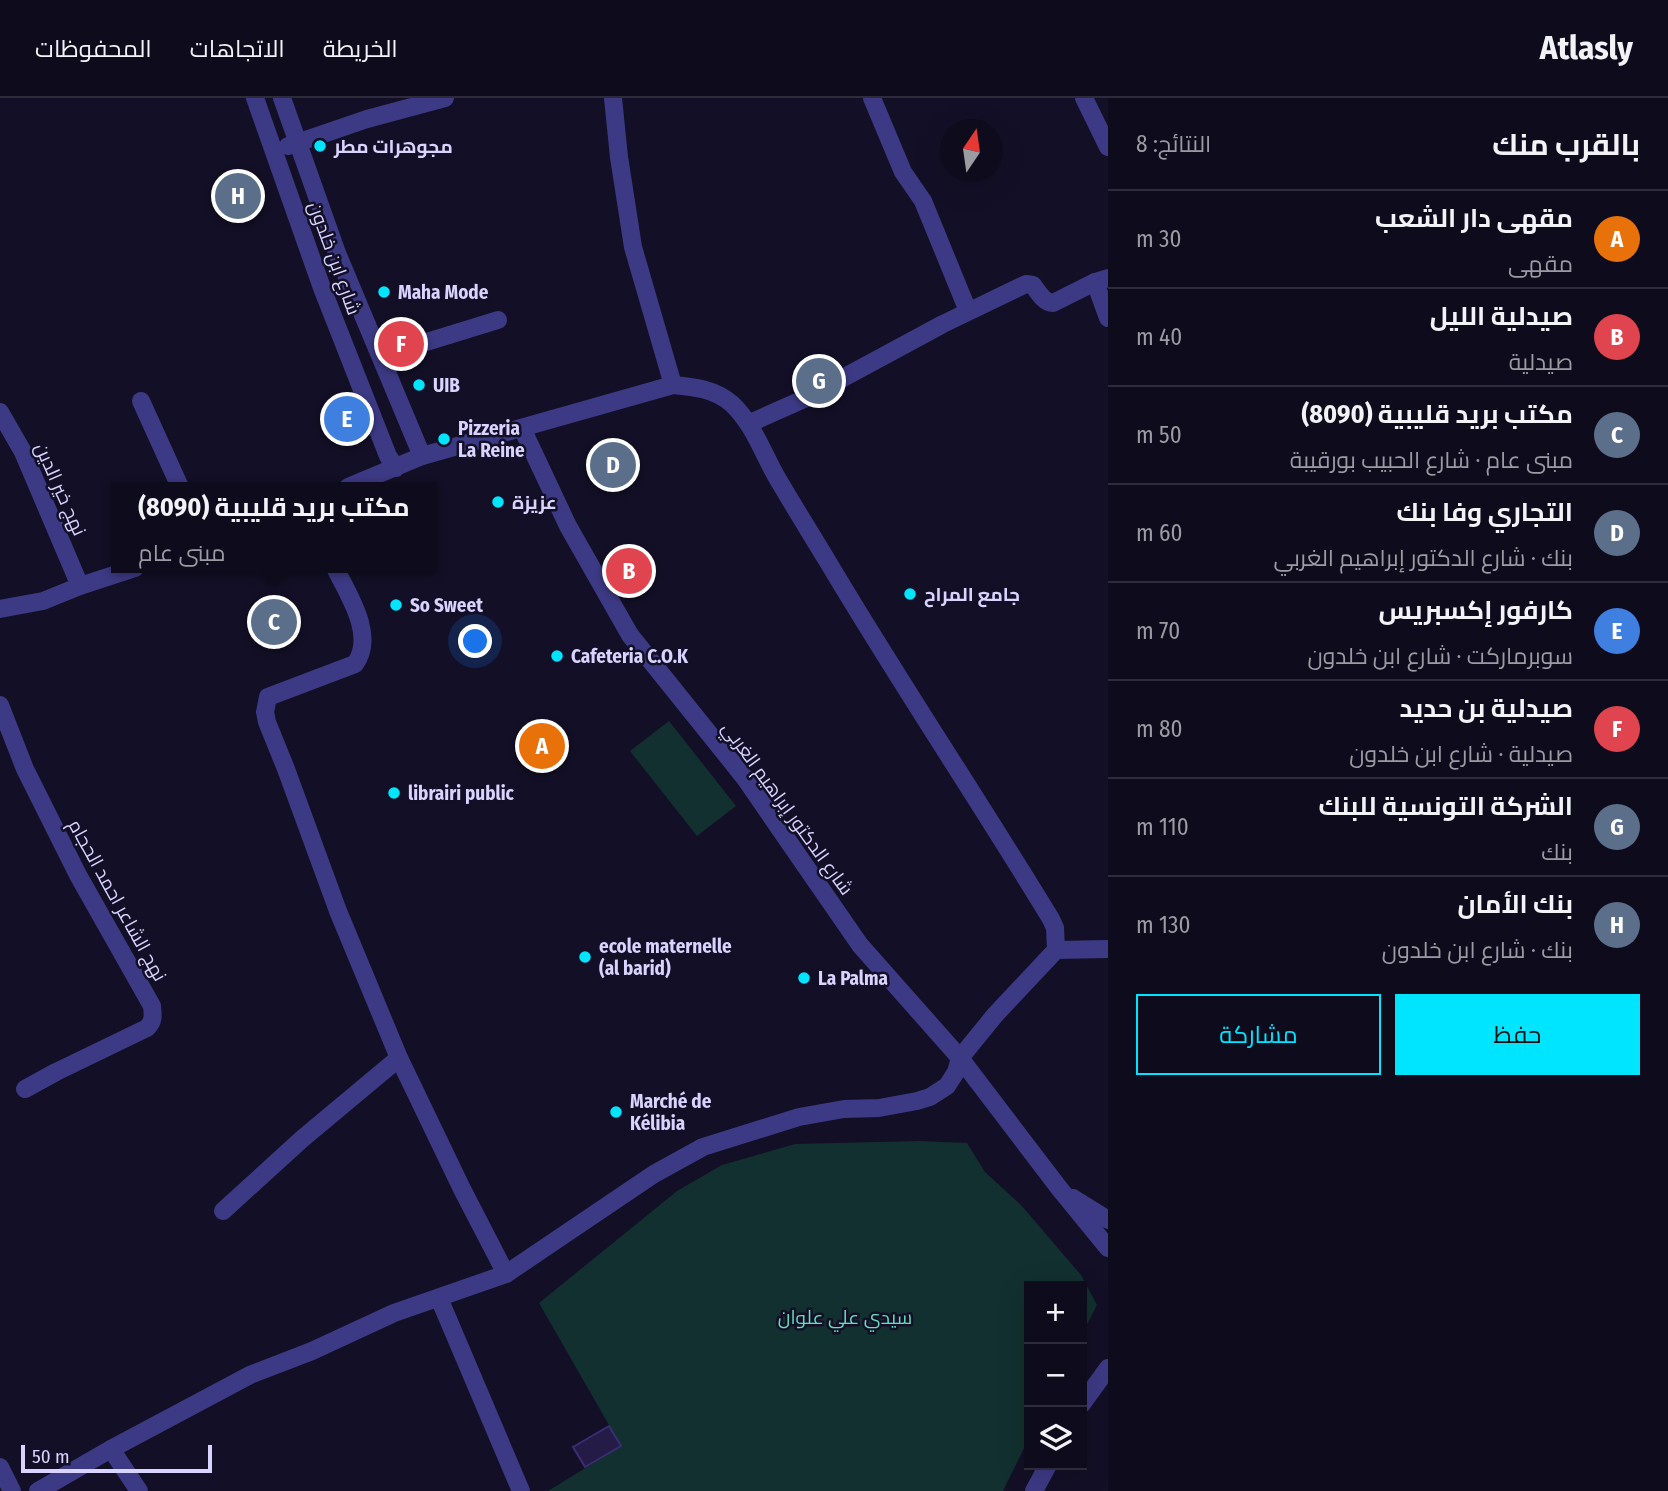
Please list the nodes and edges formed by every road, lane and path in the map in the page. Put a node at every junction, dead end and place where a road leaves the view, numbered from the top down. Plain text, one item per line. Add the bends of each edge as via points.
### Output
1 (255, 98) edge
2 (282, 98) edge
3 (445, 98) edge
4 (613, 98) edge
5 (873, 98) edge
6 (1084, 98) edge
7 (419, 102) edge
8 (298, 141) junction
9 (1108, 147) edge
10 (275, 151) junction
11 (1102, 280) edge
12 (968, 311) junction
13 (1108, 318) edge
14 (498, 320) dead end
15 (381, 356) junction
16 (673, 385) junction
17 (141, 401) dead end
18 (0, 412) edge
19 (750, 423) junction
20 (522, 428) junction
21 (422, 456) junction
22 (396, 468) junction
23 (178, 482) edge
24 (361, 482) edge
25 (120, 573) edge
26 (337, 573) edge
27 (80, 586) junction
28 (0, 609) edge
29 (0, 705) edge
30 (1108, 949) edge
31 (1056, 950) junction
32 (399, 1058) junction
33 (960, 1058) junction
34 (24, 1089) dead end
35 (1059, 1188) junction
36 (223, 1210) dead end
37 (1108, 1220) edge
38 (1108, 1248) edge
39 (506, 1274) junction
40 (439, 1298) junction
41 (1108, 1368) edge
42 (1087, 1397) edge
43 (111, 1449) junction
44 (0, 1467) edge
45 (1045, 1470) edge
46 (12, 1491) edge
47 (38, 1491) edge
48 (139, 1491) edge
49 (521, 1491) edge
50 (1034, 1491) edge

1 - 10 street, شارع ابن خلدون
2 - 8 street, شارع ابن خلدون
3 - 7 street
4 - 16 street via 633,247
5 - 12 street via 903,172 923,201
6 - 9 street
7 - 8 street
8 - 10 street
8 - 15 street, شارع ابن خلدون via 337,253
10 - 22 street, شارع ابن خلدون via 327,300
11 - 12 street via 1053,303 1026,284
11 - 13 street
12 - 19 street
14 - 15 street
15 - 21 street, شارع ابن خلدون
16 - 19 street via 713,391
16 - 20 street
17 - 23 street
18 - 27 street, نهج خير الدين via 23,452
19 - 31 street via 843,588 1051,919
20 - 21 street
20 - 33 street, شارع الدكتور إبراهيم الغربي via 568,526 630,635 744,778 860,944
21 - 22 street
22 - 24 street
25 - 27 street
26 - 32 street via 356,611 364,640 361,656 355,664 268,697 265,712 338,911
27 - 28 street via 43,601
29 - 34 street, نهج الشاعر احمد الحجام via 31,780 152,1006 153,1017 147,1028
30 - 31 street
31 - 33 street
32 - 36 street
32 - 39 street
33 - 35 street, شارع الدكتور إبراهيم الغربي
33 - 39 street via 947,1086 930,1097 799,1117 703,1147 654,1174
35 - 37 street
35 - 38 street, شارع الدكتور إبراهيم الغربي
39 - 40 street
40 - 43 street via 250,1375
40 - 49 street
41 - 42 street
43 - 47 street
43 - 48 street
44 - 46 street
45 - 50 street

